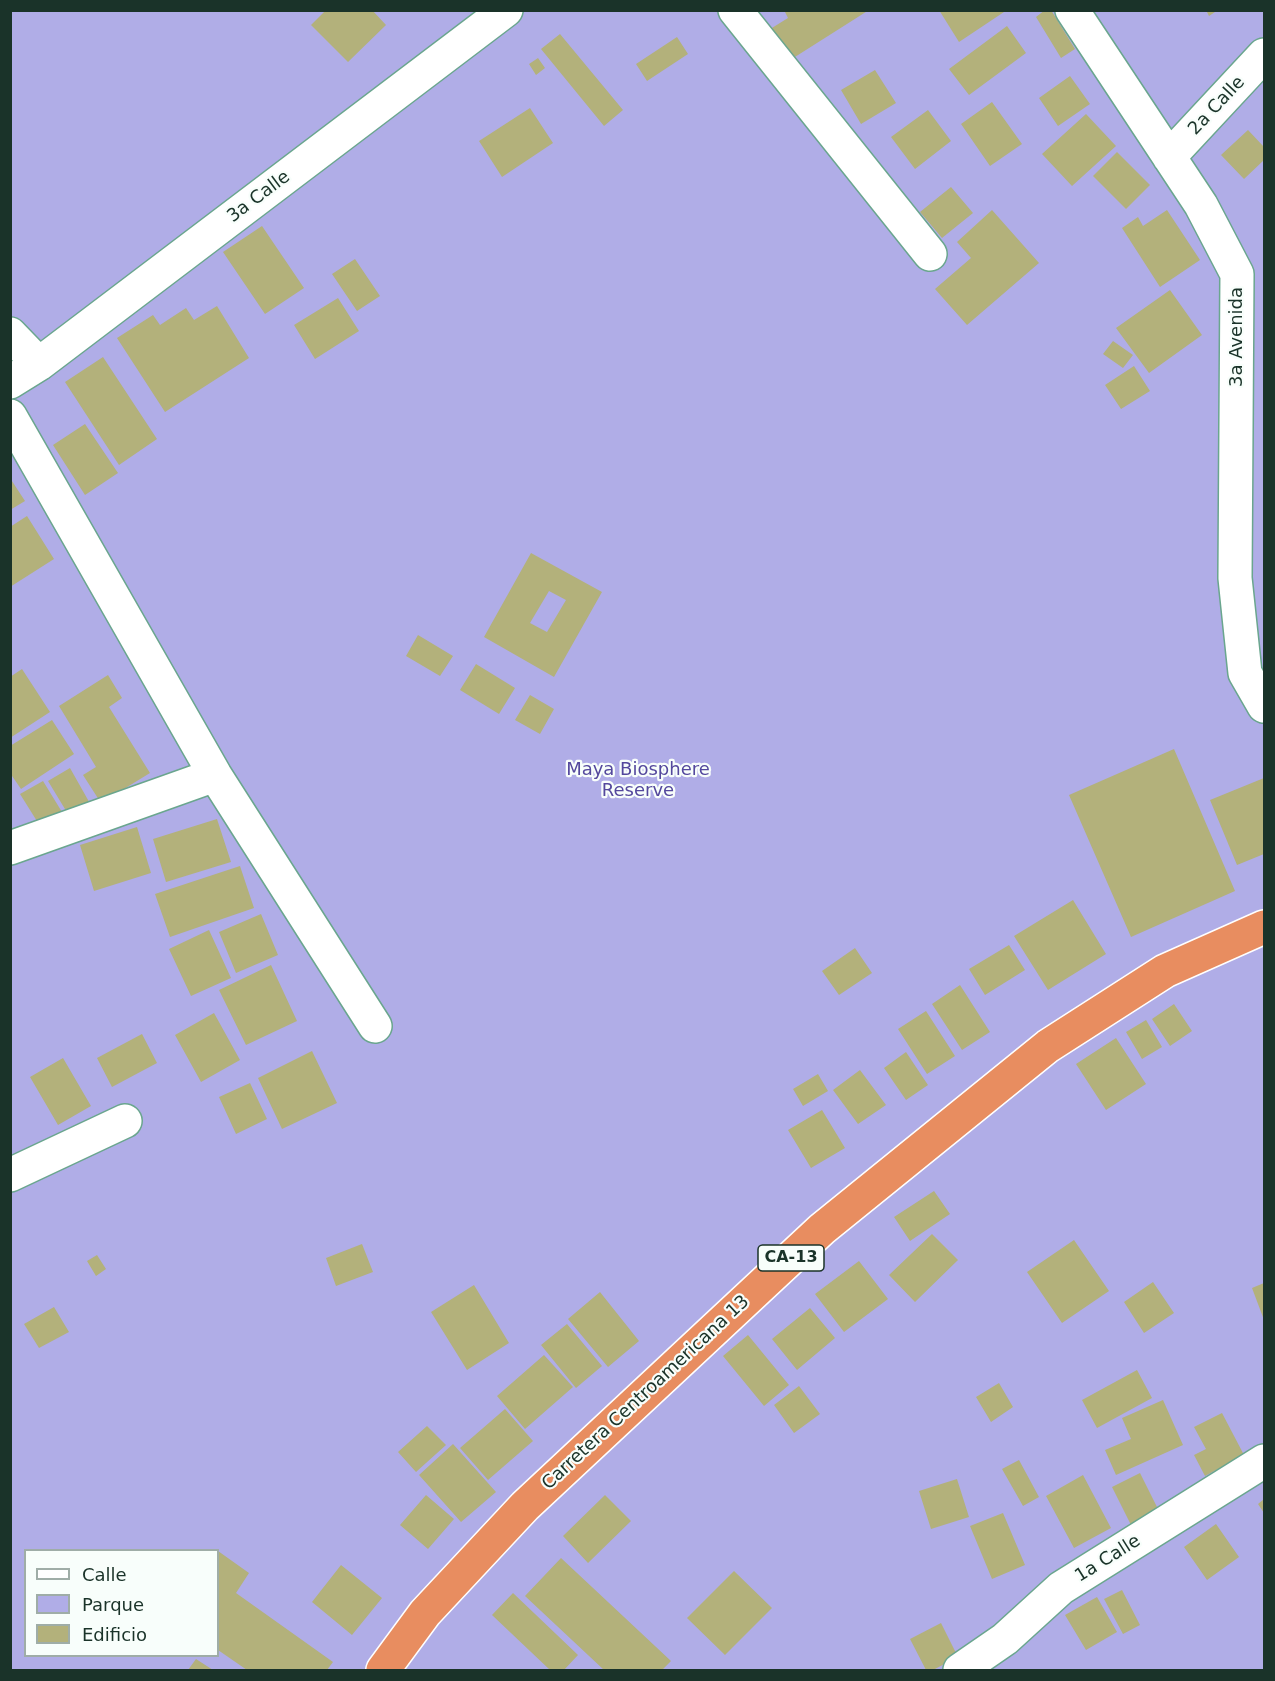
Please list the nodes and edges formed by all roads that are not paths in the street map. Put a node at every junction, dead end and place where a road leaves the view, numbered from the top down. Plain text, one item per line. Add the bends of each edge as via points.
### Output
1 (506, 10) edge
2 (735, 10) edge
3 (1072, 10) edge
4 (1264, 55) edge
5 (1169, 157) junction
6 (930, 254) dead end
7 (10, 334) edge
8 (39, 364) junction
9 (10, 382) edge
10 (10, 416) edge
11 (1264, 706) edge
12 (215, 775) junction
13 (10, 848) edge
14 (1264, 927) edge
15 (375, 1026) dead end
16 (125, 1121) dead end
17 (10, 1175) edge
18 (1264, 1461) edge
19 (383, 1671) edge
20 (960, 1671) edge

1 - 8 street, 3a Calle
2 - 6 street
3 - 5 street, 3a Avenida
4 - 5 street, 2a Calle
5 - 11 street, 3a Avenida via 1201,206 1237,274 1235,578 1245,673
7 - 8 street
8 - 9 street, 3a Calle
10 - 12 street
12 - 13 street
12 - 15 street
14 - 19 highway, Carretera Centroamericana 13 / CA-13 via 1165,971 1048,1047 822,1229 525,1506 425,1613
16 - 17 street
18 - 20 street, 1a Calle via 1061,1588 1005,1640

